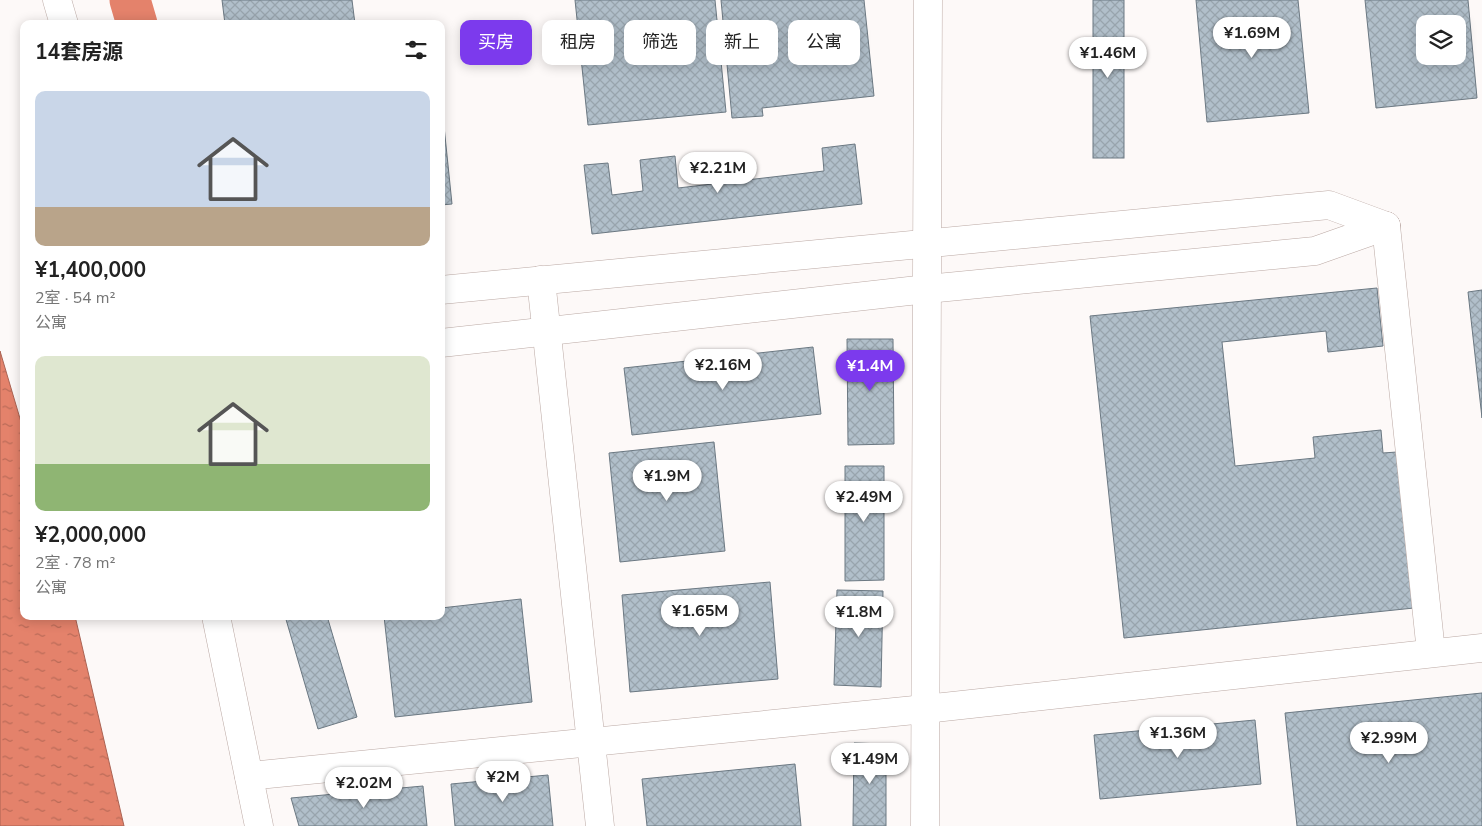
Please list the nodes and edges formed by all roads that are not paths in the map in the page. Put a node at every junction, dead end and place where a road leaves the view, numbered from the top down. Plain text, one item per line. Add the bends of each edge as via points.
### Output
1 (57, 0) edge
2 (928, 0) edge
3 (63, 20) edge
4 (1386, 226) junction
5 (927, 242) junction
6 (541, 280) junction
7 (927, 289) junction
8 (445, 290) edge
9 (547, 331) junction
10 (445, 343) edge
11 (217, 620) edge
12 (1482, 648) edge
13 (1431, 652) junction
14 (925, 709) junction
15 (591, 742) junction
16 (248, 776) junction
17 (259, 826) edge
18 (600, 826) edge
19 (925, 826) edge

1 - 3 street
2 - 5 street
4 - 5 street via 1329,205
4 - 7 street via 1315,251
4 - 13 street
5 - 6 street
5 - 7 street
6 - 8 street
6 - 9 street
7 - 9 street
7 - 14 street
9 - 10 street
9 - 15 street
11 - 16 street
12 - 13 street
13 - 14 street
14 - 15 street
14 - 19 street
15 - 16 street
15 - 18 street
16 - 17 street

